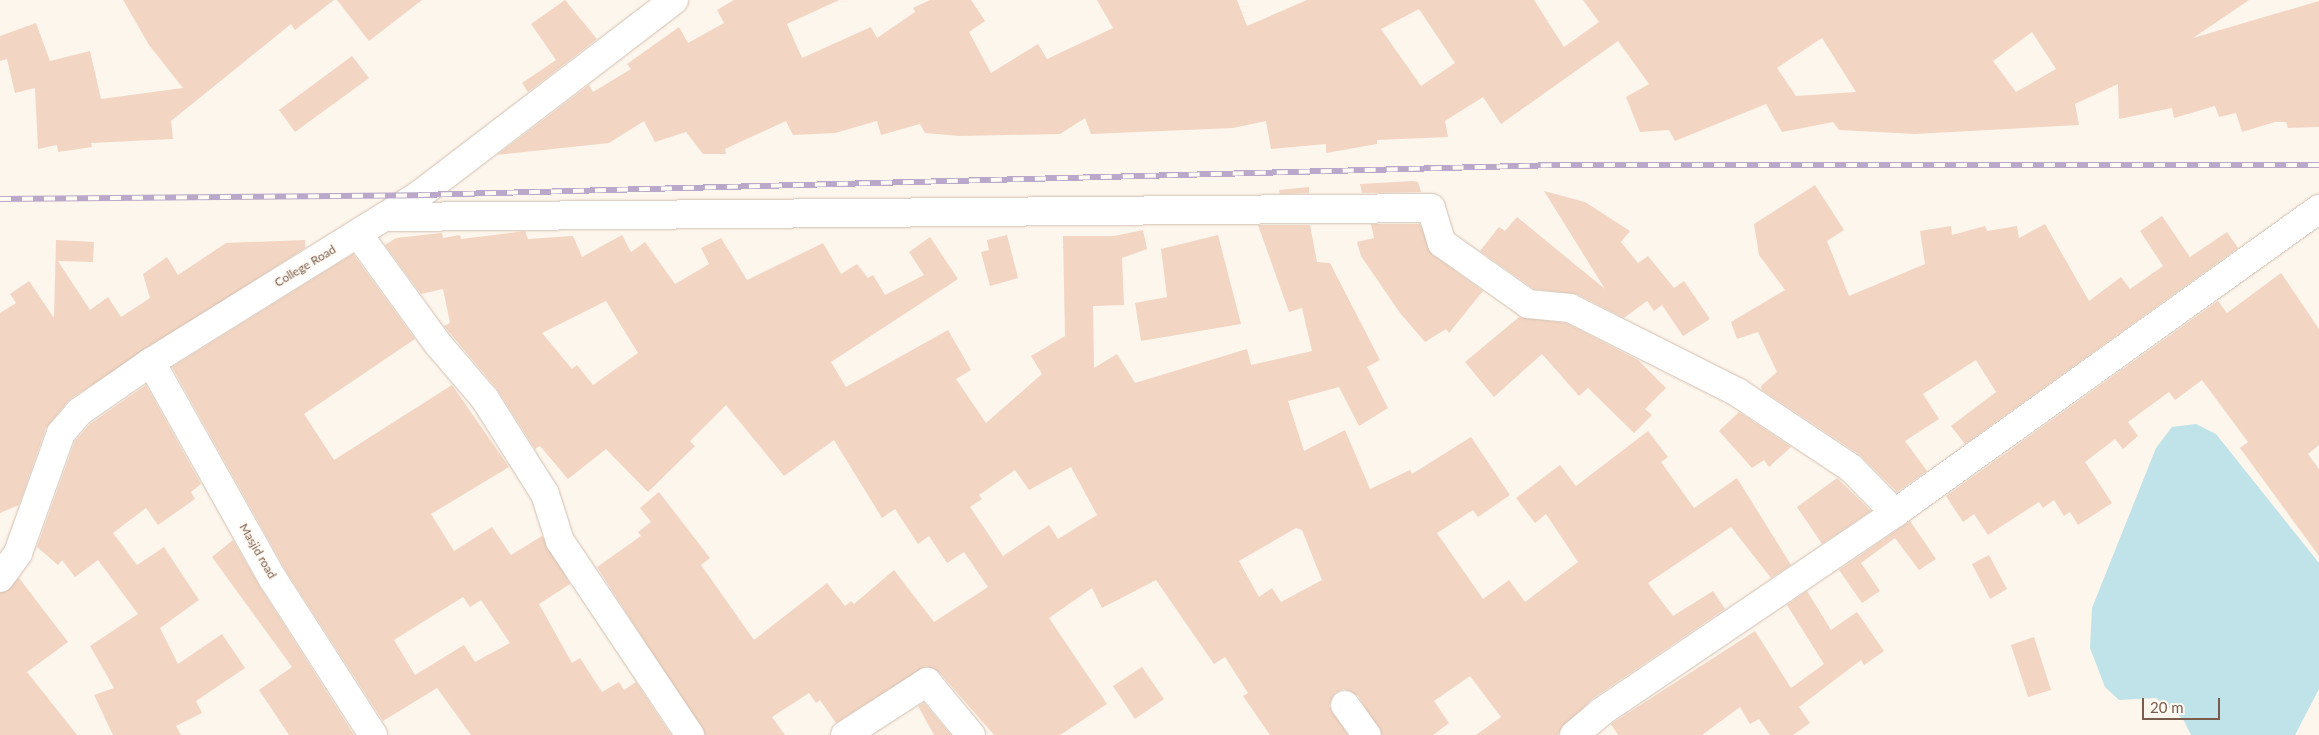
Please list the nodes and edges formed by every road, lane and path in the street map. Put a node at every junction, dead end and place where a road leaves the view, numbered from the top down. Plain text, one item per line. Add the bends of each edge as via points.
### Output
1 (674, 0) edge
2 (2319, 209) edge
3 (385, 217) junction
4 (358, 234) junction
5 (152, 362) junction
6 (1895, 513) junction
7 (0, 578) edge
8 (1345, 706) dead end
9 (373, 735) edge
10 (690, 735) edge
11 (845, 735) edge
12 (971, 735) edge
13 (1367, 735) edge
14 (1574, 735) edge

1 - 3 street, College Road
2 - 6 street
3 - 4 street, College Road
3 - 6 street via 1431,208 1442,243 1528,304 1570,308 1737,392 1851,468
4 - 5 street, College Road
4 - 10 street via 438,344 485,399 544,494 560,541
5 - 7 street, College Road via 80,412 61,433 18,553
5 - 9 street, Masjid road via 273,579
6 - 14 street via 1601,712
8 - 13 street
11 - 12 street via 927,682

